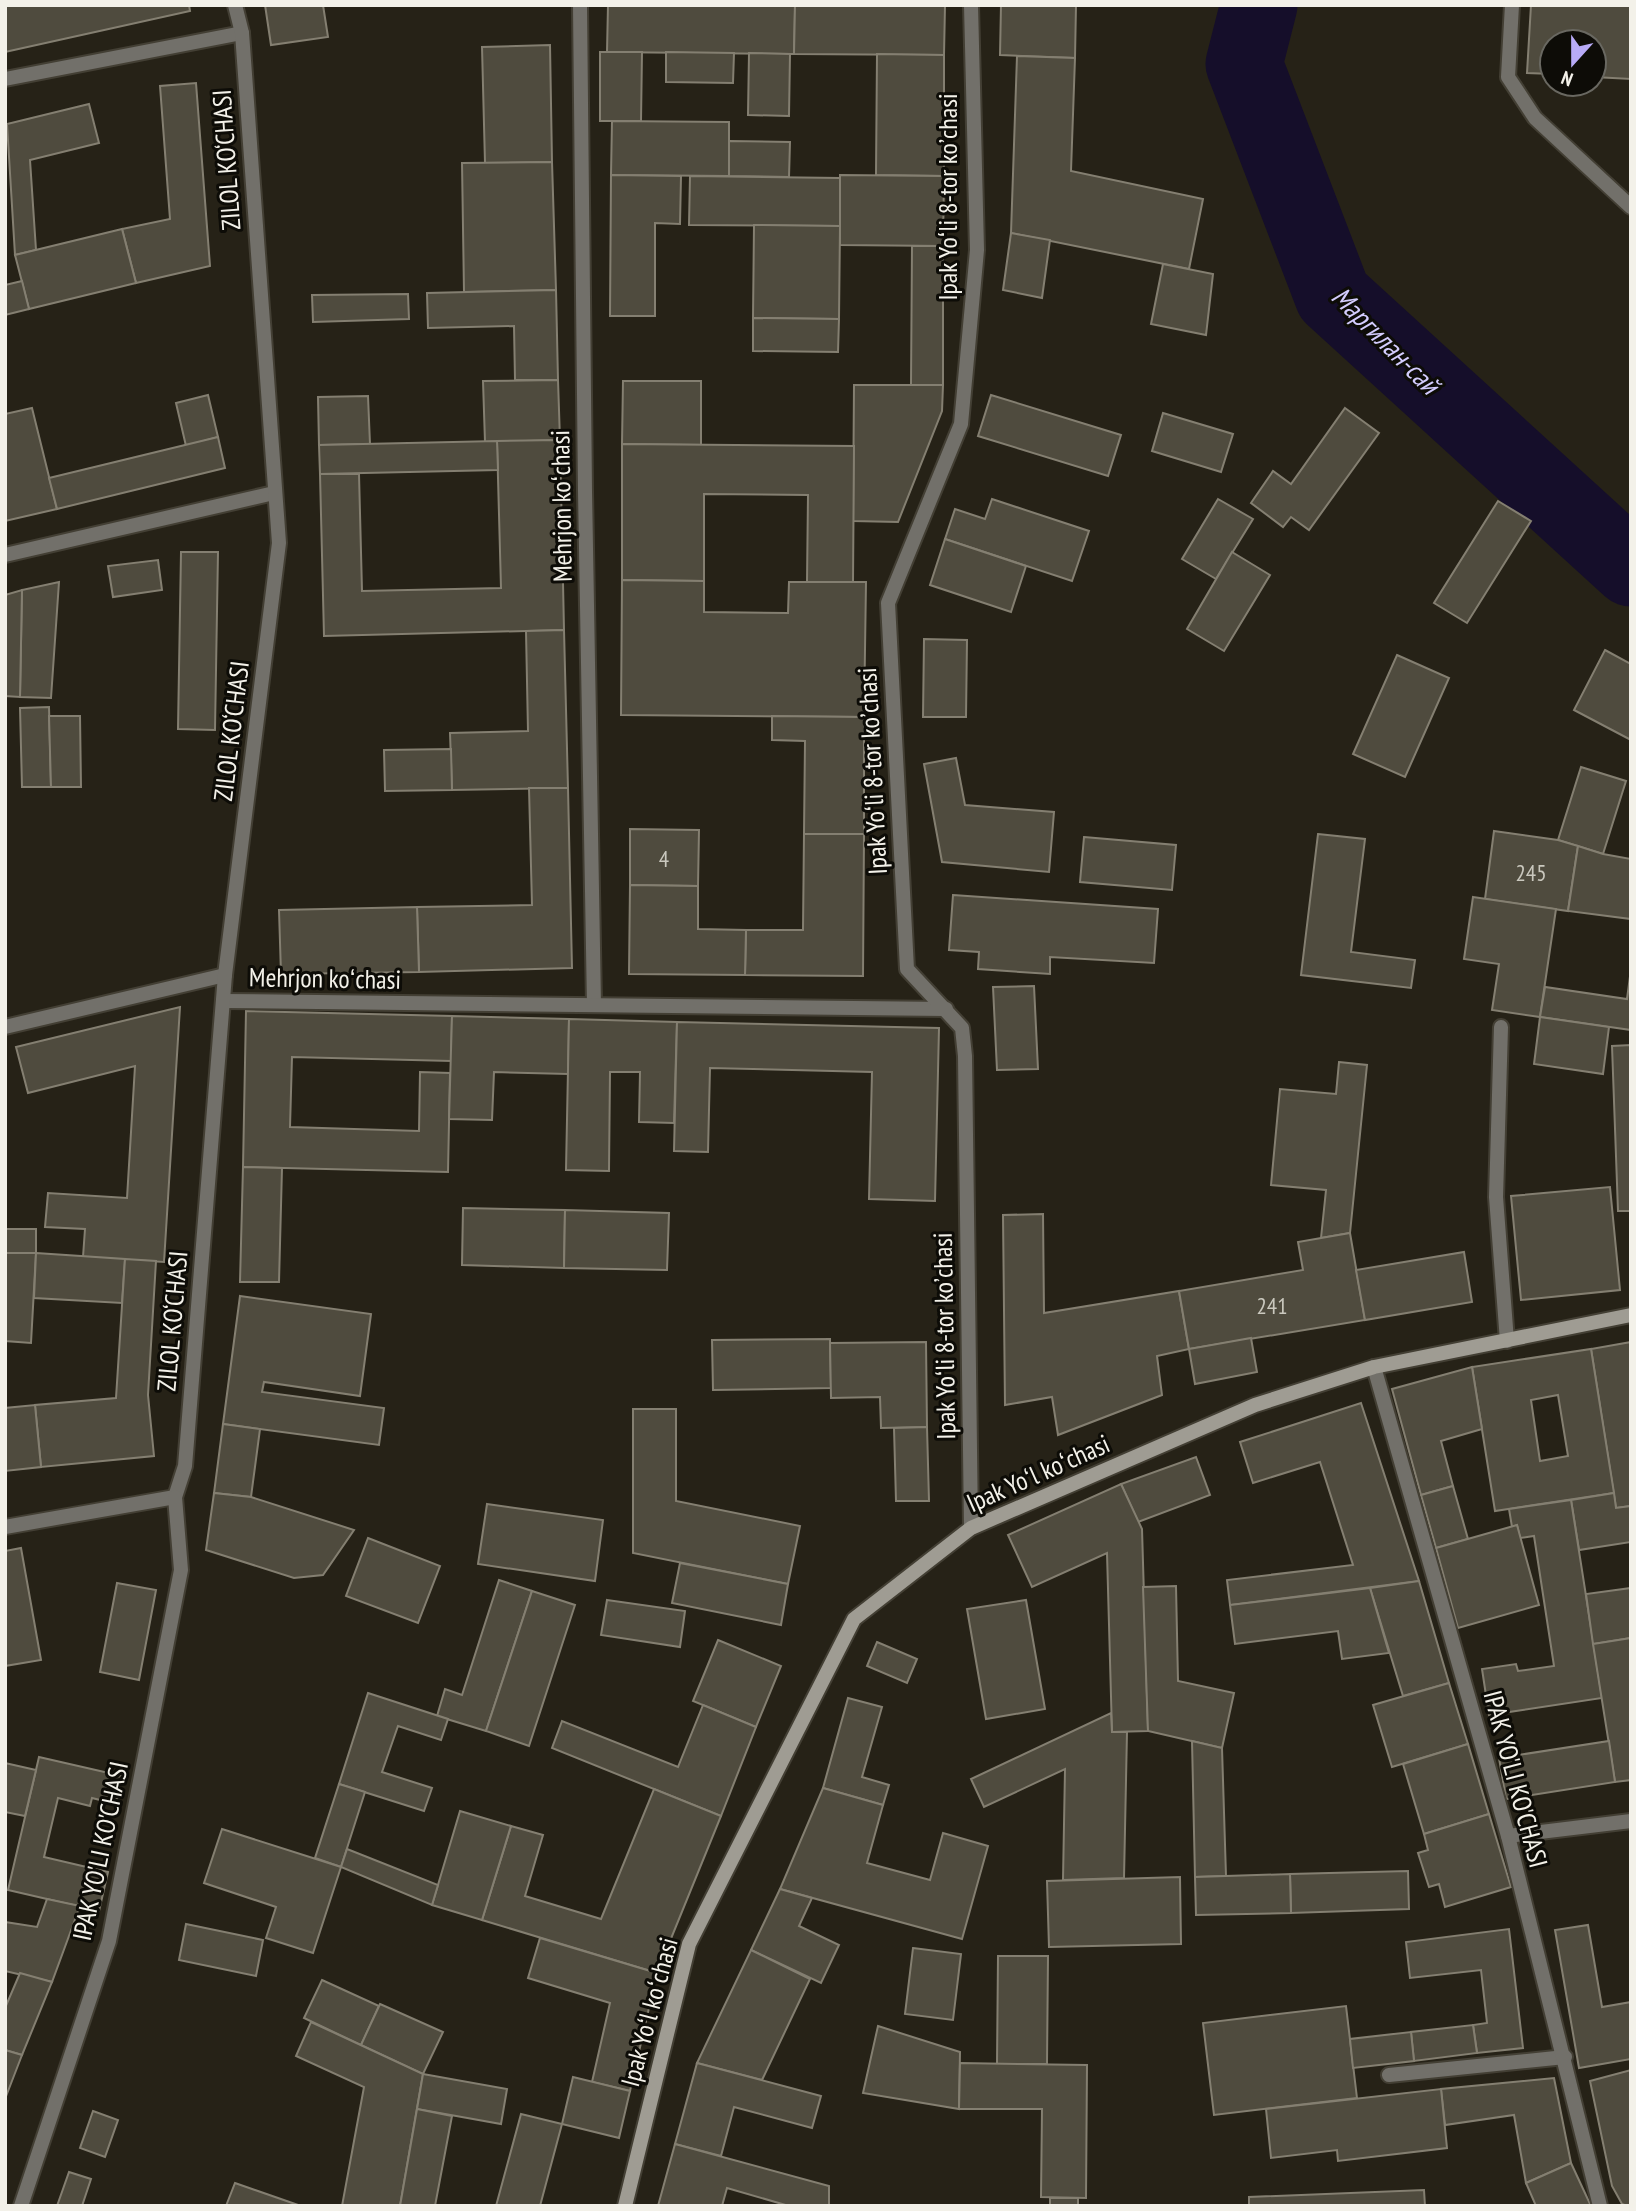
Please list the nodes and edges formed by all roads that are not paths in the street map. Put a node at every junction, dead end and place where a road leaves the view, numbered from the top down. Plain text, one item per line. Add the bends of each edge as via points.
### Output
1 (235, 5) edge
2 (580, 5) edge
3 (971, 5) edge
4 (1512, 5) edge
5 (242, 33) junction
6 (5, 79) edge
7 (1631, 207) edge
8 (274, 493) junction
9 (5, 555) edge
10 (225, 975) junction
11 (223, 1001) junction
12 (594, 1005) junction
13 (946, 1009) junction
14 (5, 1027) edge
15 (1501, 1027) dead end
16 (1631, 1315) edge
17 (1507, 1341) junction
18 (1374, 1367) junction
19 (175, 1497) junction
20 (5, 1527) edge
21 (971, 1528) junction
22 (1631, 1821) edge
23 (1508, 1836) junction
24 (1564, 2057) junction
25 (1389, 2075) dead end
26 (21, 2206) edge
27 (625, 2206) edge
28 (1600, 2206) edge

1 - 5 street, ZILOL KO‘CHASI
2 - 12 street, Mehrjon koʻchasi
3 - 13 street, Ipak Yoʻli 8-tor koʼchasi via 977,250 961,424 888,603 907,969
4 - 7 street via 1508,77 1535,118
5 - 6 street
5 - 8 street, ZILOL KO‘CHASI
8 - 9 street
8 - 10 street, ZILOL KO‘CHASI via 279,543
10 - 11 street, ZILOL KO‘CHASI
10 - 14 street
11 - 12 street, Mehrjon koʻchasi
11 - 19 street, ZILOL KO‘CHASI via 185,1466
12 - 13 street, Mehrjon koʻchasi
13 - 21 street, Ipak Yoʻli 8-tor koʼchasi via 961,1028 965,1056
15 - 17 street via 1496,1197
16 - 17 street, Ipak Yoʻl koʻchasi
17 - 18 street, Ipak Yoʻl koʻchasi
18 - 21 street, Ipak Yoʻl koʻchasi via 1255,1405
18 - 23 street, IPAK YO'LI KO'CHASI
19 - 20 street
19 - 26 street, IPAK YO'LI KO'CHASI via 181,1570 109,1941
21 - 27 street, Ipak Yoʻl koʻchasi via 854,1619 828,1668 689,1944
22 - 23 street
23 - 24 street, IPAK YO'LI KO'CHASI
24 - 25 street
24 - 28 street, IPAK YO'LI KO'CHASI

